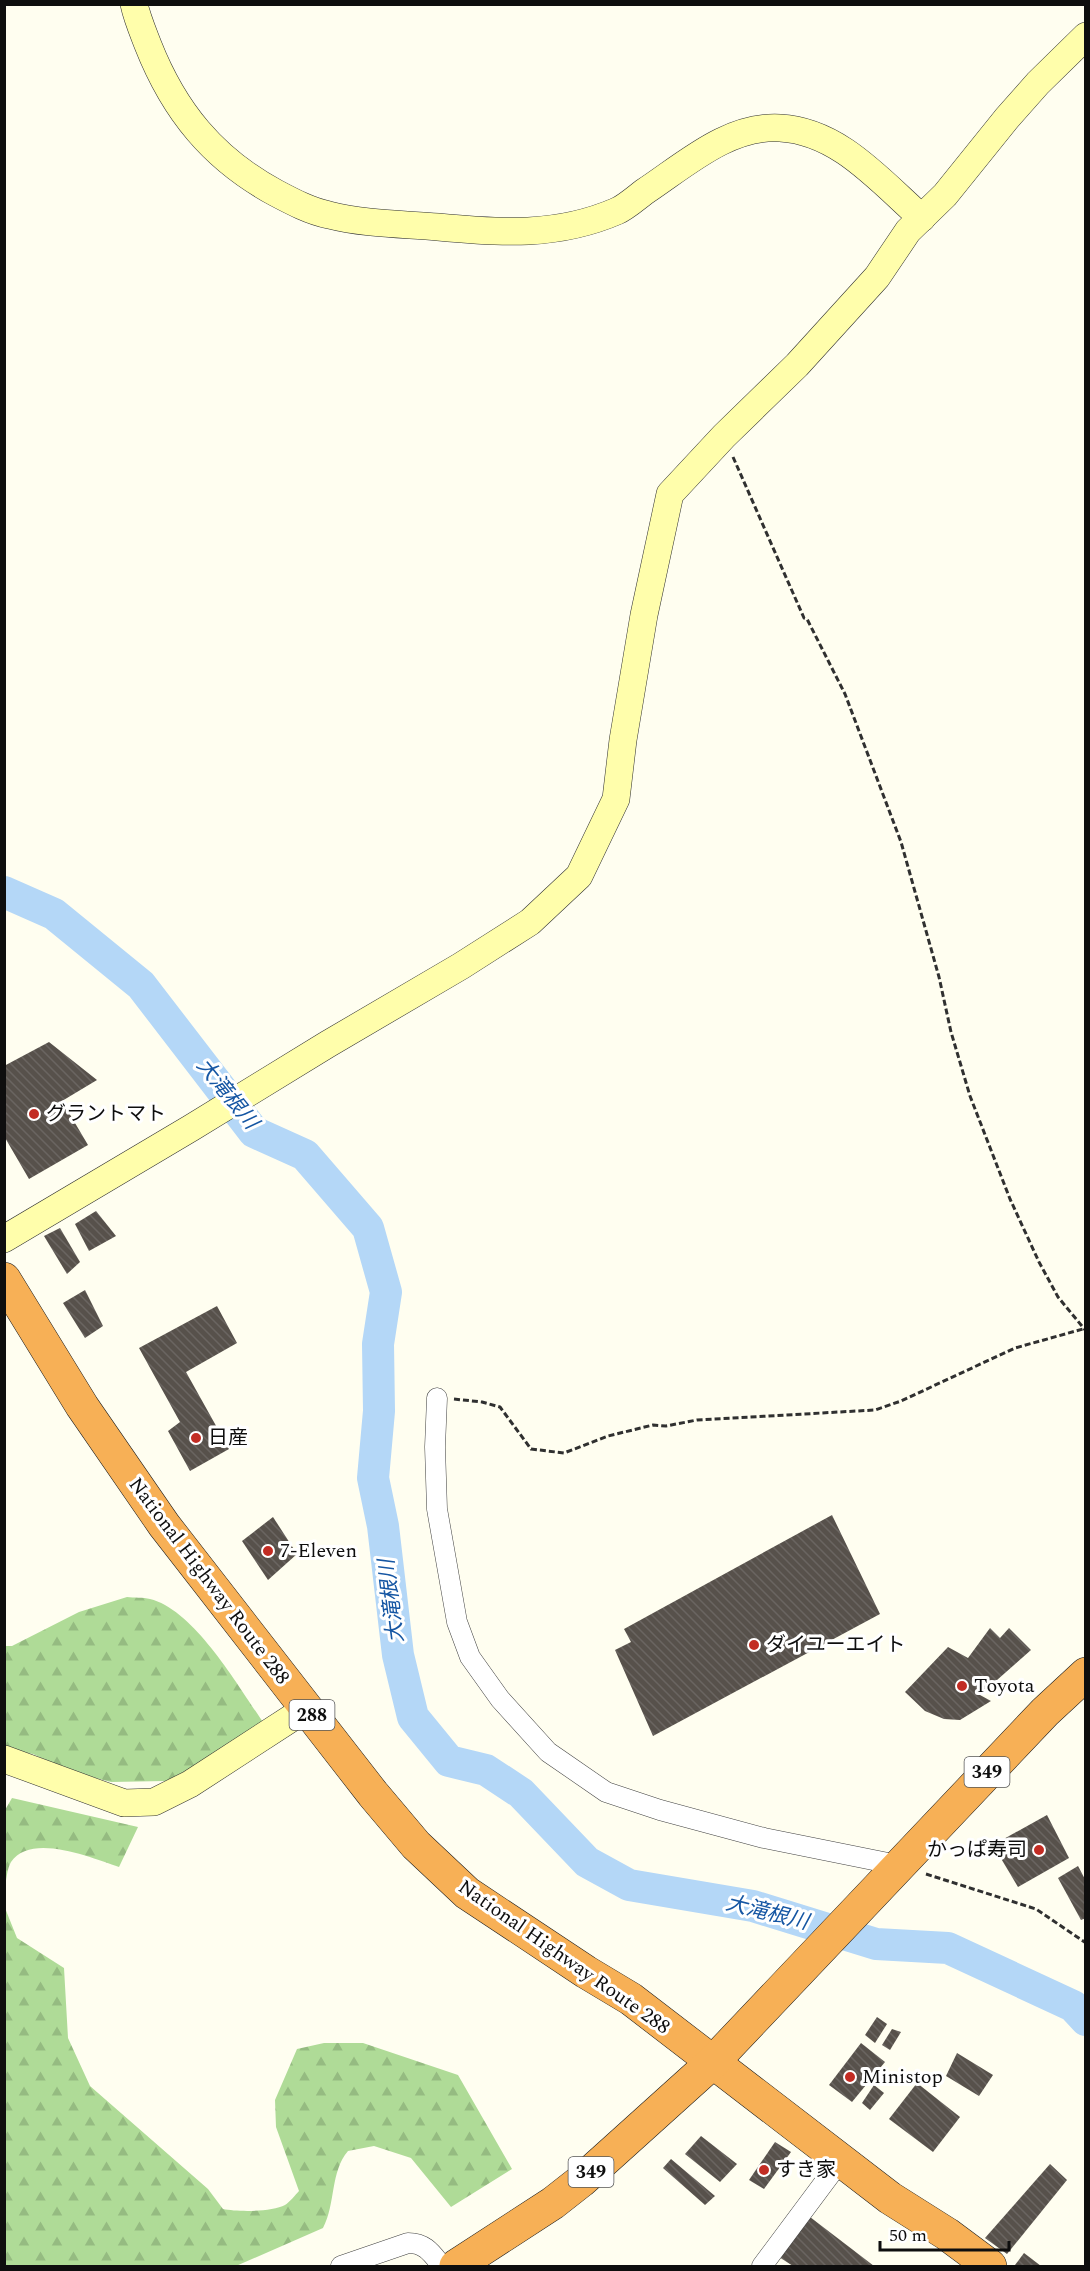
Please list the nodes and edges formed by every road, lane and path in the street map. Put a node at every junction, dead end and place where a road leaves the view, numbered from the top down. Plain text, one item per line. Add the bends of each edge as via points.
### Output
1 (134, 4) edge
2 (1086, 36) edge
3 (922, 218) junction
4 (724, 436) junction
5 (4, 1239) edge
6 (4, 1279) edge
7 (1084, 1330) edge
8 (437, 1398) joint
9 (1086, 1674) edge
10 (307, 1708) junction
11 (4, 1759) edge
12 (894, 1869) junction
13 (1086, 1943) edge
14 (713, 2062) junction
15 (841, 2160) junction
16 (341, 2266) edge
17 (442, 2266) edge
18 (456, 2266) edge
19 (762, 2266) edge
20 (990, 2266) edge

1 - 3 street via 172,96 203,139 262,186 328,215 498,233 541,232 618,210 719,142 748,131 779,128 810,134 844,150
2 - 3 street via 1038,83
3 - 4 street via 830,330
4 - 5 street via 670,494 644,615 615,800 579,876 530,922 461,966
4 - 7 path via 804,618 845,694 879,781 901,842 970,1096 1010,1199 1058,1297
6 - 10 highway, National Highway Route 288 / 288 via 123,1467
7 - 8 path via 1015,1348 875,1410 653,1425 608,1436 564,1453 531,1449 500,1407
8 - 12 street via 437,1509 457,1622 470,1657 500,1699 548,1752 606,1792 764,1839
9 - 12 highway, 349
10 - 11 street via 190,1784 154,1802 124,1803
10 - 14 highway, National Highway Route 288 / 288 via 416,1845 467,1893 631,1999
12 - 13 path via 1036,1910
12 - 14 highway, 349
14 - 15 highway, National Highway Route 288 / 288
14 - 18 highway, 349 via 581,2181
15 - 19 street
15 - 20 highway, National Highway Route 288 / 288
16 - 17 street via 408,2243 418,2243 429,2250

